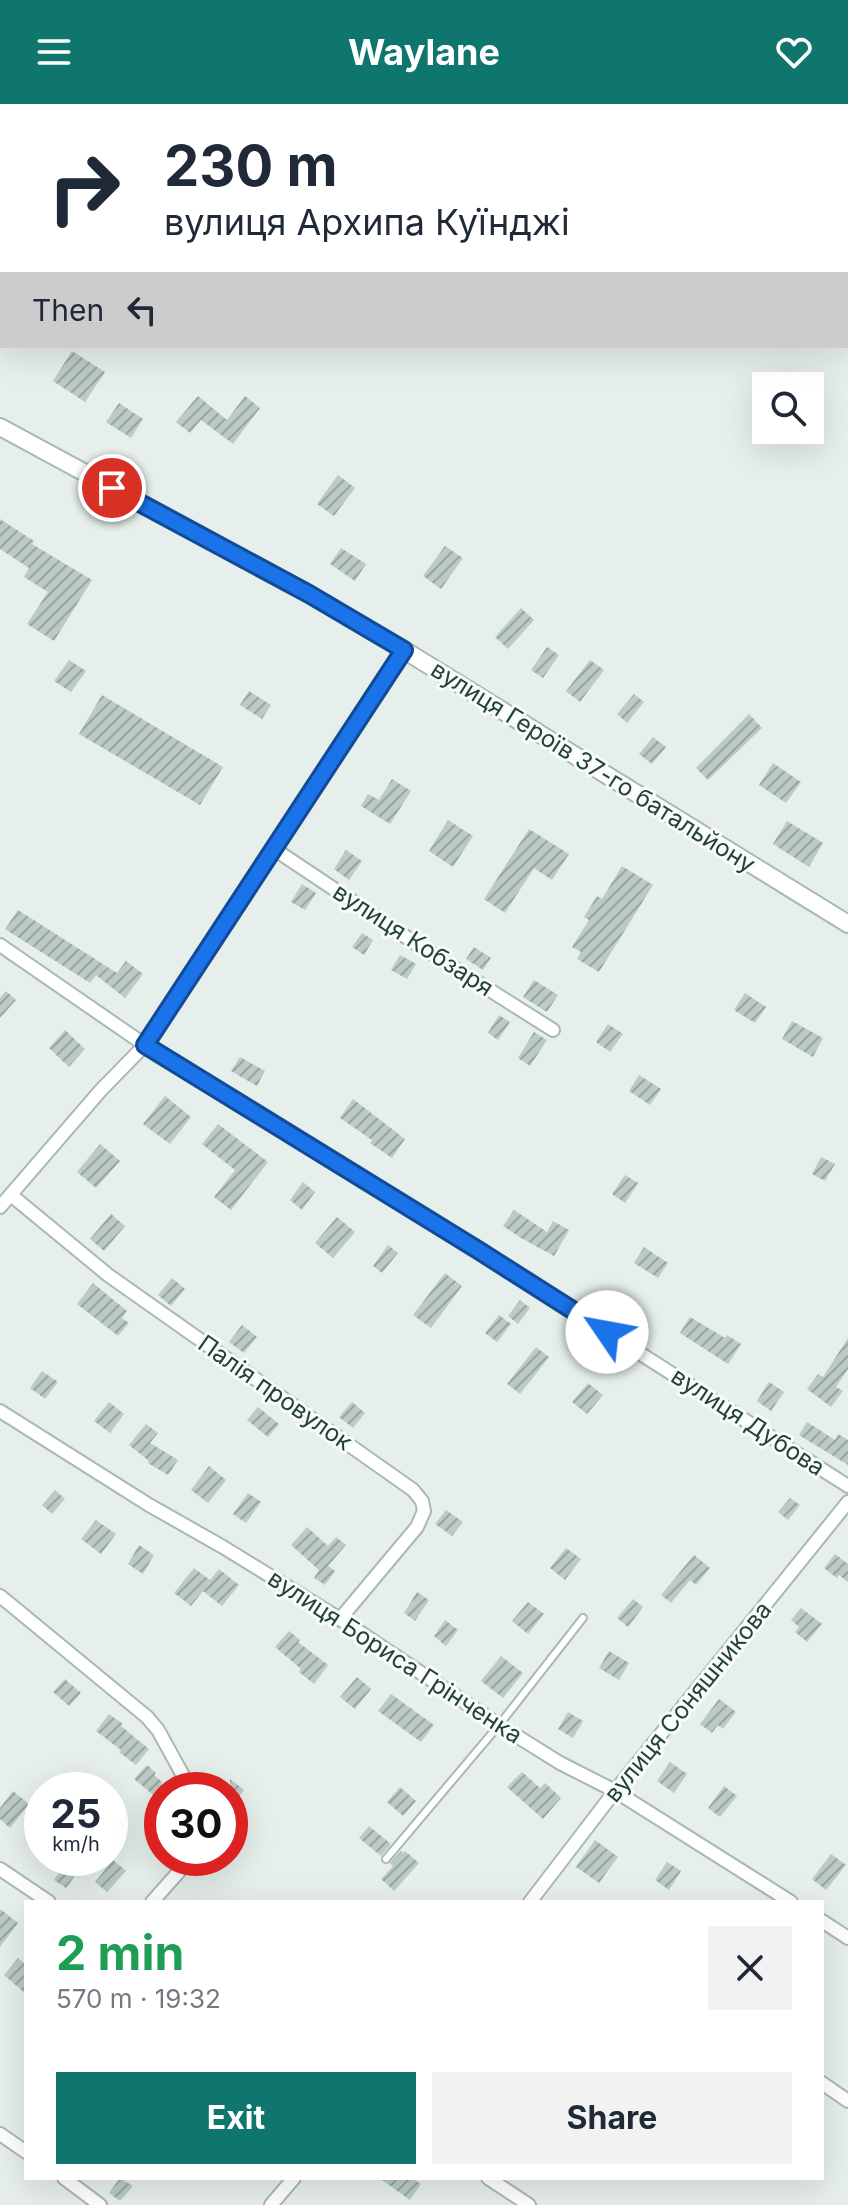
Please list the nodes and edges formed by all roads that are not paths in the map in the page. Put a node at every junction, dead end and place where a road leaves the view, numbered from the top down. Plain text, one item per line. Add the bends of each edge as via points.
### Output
1 (0, 427) edge
2 (404, 650) junction
3 (274, 849) junction
4 (848, 924) edge
5 (0, 945) edge
6 (553, 1030) dead end
7 (145, 1045) junction
8 (11, 1195) junction
9 (0, 1207) edge
10 (0, 1411) edge
11 (848, 1486) edge
12 (848, 1502) edge
13 (0, 1596) edge
14 (583, 1618) dead end
15 (340, 1619) junction
16 (499, 1725) junction
17 (181, 1772) edge
18 (615, 1791) junction
19 (386, 1859) dead end
20 (0, 1869) edge
21 (175, 1876) edge
22 (46, 1900) edge
23 (154, 1900) edge
24 (533, 1900) edge
25 (788, 1900) edge
26 (824, 1922) edge
27 (848, 1938) edge
28 (824, 2084) edge
29 (848, 2101) edge
30 (0, 2134) edge
31 (24, 2151) edge
32 (67, 2180) edge
33 (292, 2180) edge
34 (491, 2180) edge
35 (100, 2205) edge
36 (271, 2205) edge
37 (529, 2205) edge

1 - 2 street, вулиця Героїв 37-го батальйону
2 - 3 street
2 - 4 street, вулиця Героїв 37-го батальйону
3 - 6 street, вулиця Кобзаря
3 - 7 street
5 - 7 street, вулиця Дубова
7 - 8 street
7 - 11 street, вулиця Дубова
8 - 9 street
8 - 15 street, Палія провулок via 108,1275 420,1498 424,1511 417,1527
10 - 15 street, вулиця Бориса Грінченка
12 - 18 street, вулиця Соняшникова
13 - 17 street via 147,1717
14 - 16 lane
15 - 16 street, вулиця Бориса Грінченка
16 - 18 street, вулиця Бориса Грінченка
16 - 19 lane
18 - 24 street, вулиця Соняшникова
18 - 25 street, вулиця Бориса Грінченка
20 - 22 street
21 - 23 street
26 - 27 street
28 - 29 street
30 - 31 street
32 - 35 street
33 - 36 street
34 - 37 street

